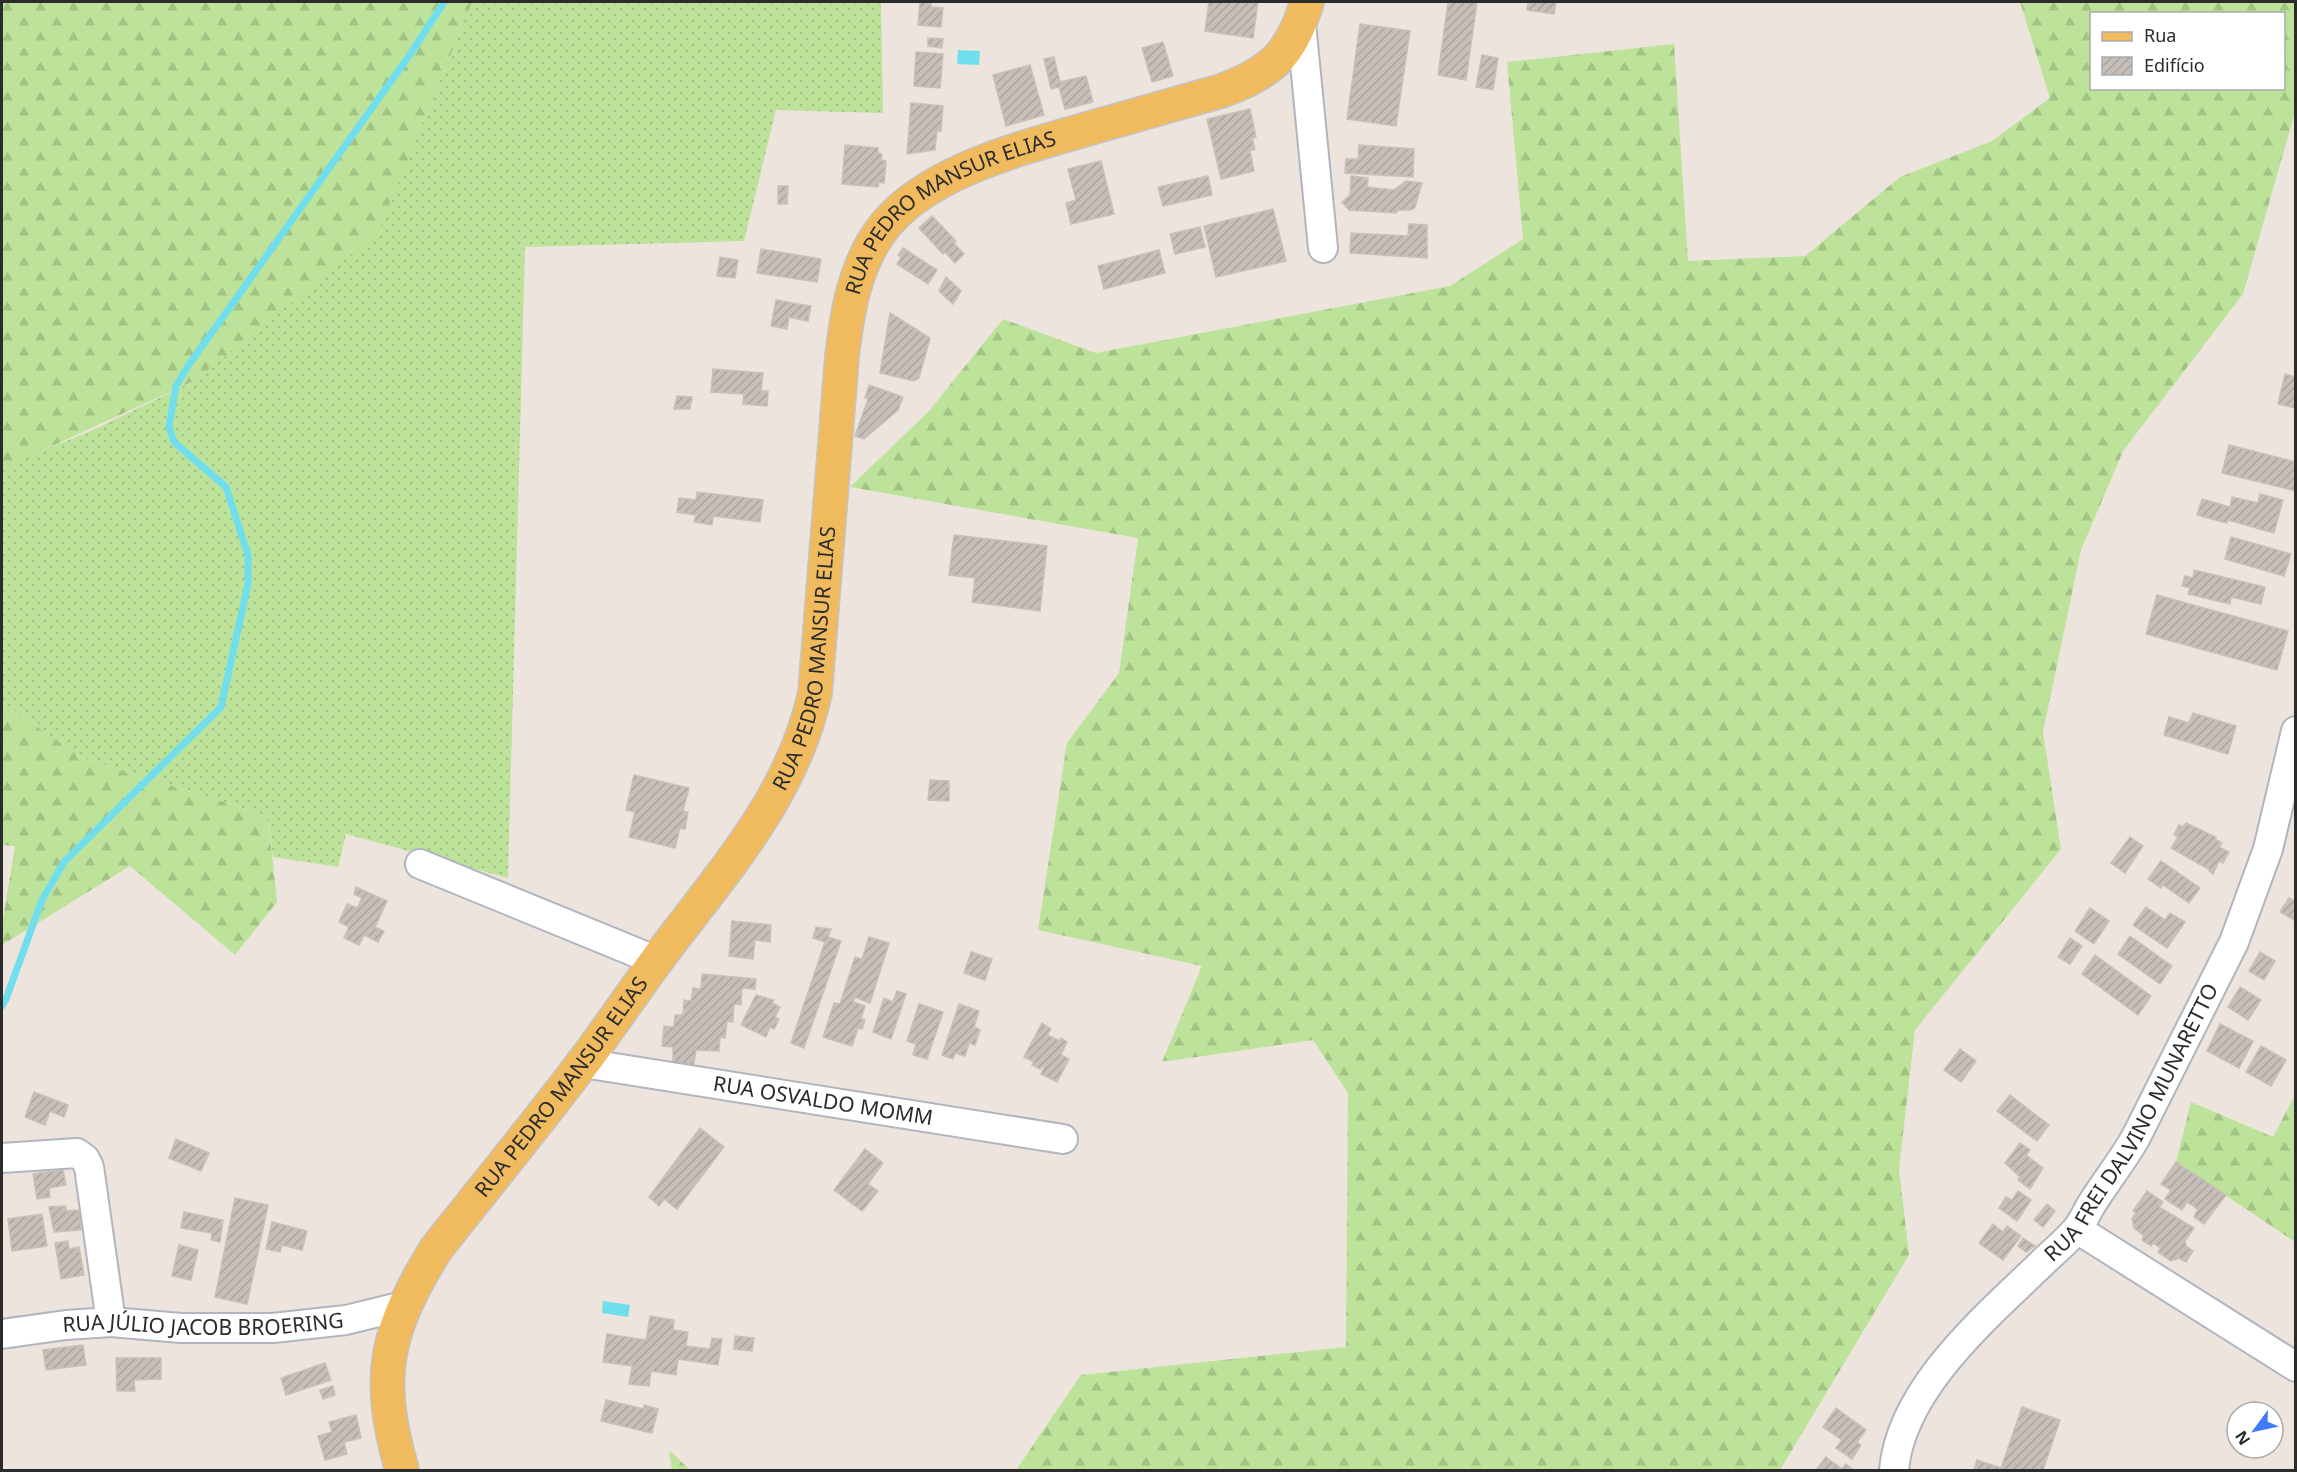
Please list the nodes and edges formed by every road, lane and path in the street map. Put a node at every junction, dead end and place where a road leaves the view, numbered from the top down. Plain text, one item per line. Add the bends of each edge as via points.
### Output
1 (1304, 12) edge
2 (1323, 248) dead end
3 (2295, 731) edge
4 (420, 864) dead end
5 (657, 961) junction
6 (583, 1063) junction
7 (1063, 1139) dead end
8 (2, 1158) edge
9 (2077, 1229) junction
10 (403, 1306) junction
11 (111, 1322) junction
12 (2, 1334) edge
13 (2295, 1367) edge
14 (402, 1470) edge
15 (1894, 1470) edge

1 - 2 street
1 - 5 main road, RUA PEDRO MANSUR ELIAS via 1289,46 1253,78 1221,91 1002,154 944,180 897,213 881,230 867,253 847,315 815,693 809,719 790,770 750,839
3 - 9 street, RUA FREI DALVINO MUNARETTO via 2268,849 2234,942 2131,1145
4 - 5 street
5 - 6 main road, RUA PEDRO MANSUR ELIAS
6 - 7 street, RUA OSVALDO MOMM
6 - 10 main road, RUA PEDRO MANSUR ELIAS via 436,1249
8 - 11 street via 77,1153 85,1158
9 - 13 street
9 - 15 street, RUA FREI DALVINO MUNARETTO via 1984,1319 1942,1367 1905,1427
10 - 11 street, RUA JÚLIO JACOB BROERING via 346,1320 273,1328 182,1328
10 - 14 main road, RUA PEDRO MANSUR ELIAS via 393,1334 387,1389 388,1414
11 - 12 street, RUA JÚLIO JACOB BROERING

